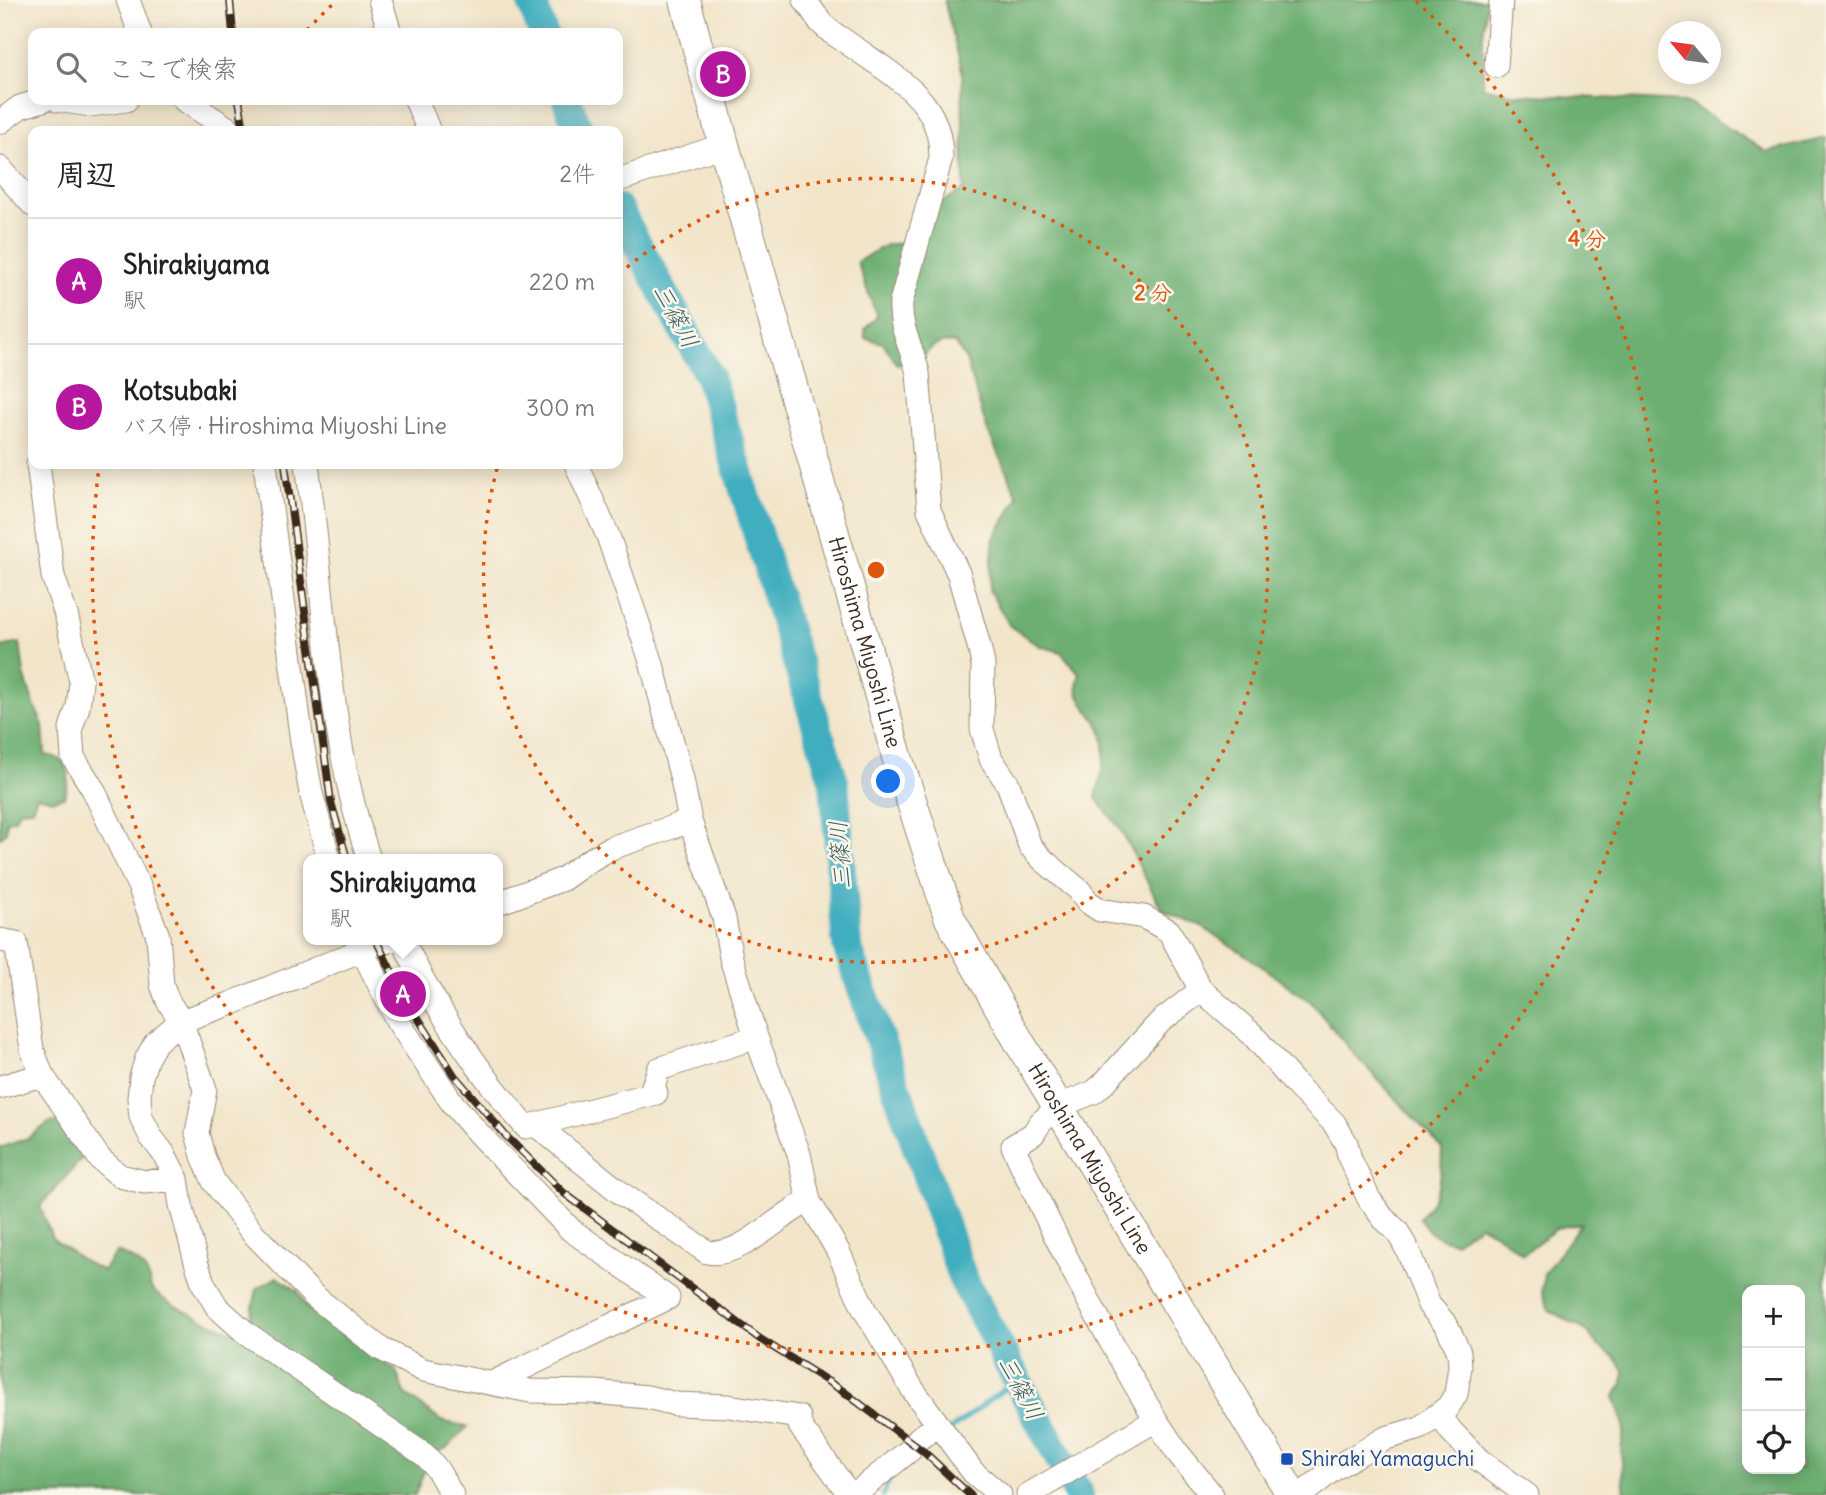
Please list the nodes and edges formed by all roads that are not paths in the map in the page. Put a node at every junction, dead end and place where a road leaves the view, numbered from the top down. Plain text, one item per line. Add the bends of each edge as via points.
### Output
1 (128, 0) edge
2 (380, 0) edge
3 (685, 0) edge
4 (804, 0) edge
5 (1501, 0) edge
6 (138, 28) edge
7 (388, 28) edge
8 (1496, 66) dead end
9 (28, 105) edge
10 (192, 105) edge
11 (418, 105) edge
12 (0, 122) edge
13 (224, 126) edge
14 (427, 126) edge
15 (724, 145) junction
16 (0, 168) edge
17 (623, 178) edge
18 (28, 199) edge
19 (39, 469) edge
20 (266, 469) edge
21 (308, 469) edge
22 (578, 469) edge
23 (690, 821) junction
24 (328, 854) edge
25 (367, 854) edge
26 (503, 901) edge
27 (0, 940) edge
28 (359, 945) edge
29 (400, 945) edge
30 (1201, 990) junction
31 (181, 1021) junction
32 (756, 1037) junction
33 (42, 1075) junction
34 (0, 1087) edge
35 (1059, 1106) junction
36 (536, 1125) junction
37 (177, 1179) junction
38 (809, 1201) junction
39 (492, 1382) junction
40 (1439, 1414) junction
41 (1152, 1423) junction
42 (939, 1425) junction
43 (452, 1495) edge
44 (852, 1495) edge
45 (1000, 1495) edge
46 (1028, 1495) edge
47 (1212, 1495) edge
48 (1292, 1495) edge
49 (1301, 1495) edge
50 (1527, 1495) edge

1 - 6 street
2 - 7 street
3 - 15 main road, Hiroshima Miyoshi Line
4 - 30 street via 831,32 909,85 927,107 941,138 941,158 900,314 918,373 929,510 967,597 983,664 982,729 991,759 1008,784 1030,846 1100,910 1144,917 1169,931
5 - 8 street
9 - 12 street
10 - 13 street
11 - 14 street
15 - 17 street
15 - 35 main road, Hiroshima Miyoshi Line via 898,760 950,919
16 - 18 street
19 - 31 street via 53,576 81,682 71,728 72,757 93,789 149,911 158,936 162,985
20 - 24 street via 302,742
21 - 25 street via 336,720
22 - 23 street via 608,536 651,661
23 - 26 street via 611,848 563,879
23 - 32 street via 724,918
27 - 33 street via 16,943 32,1048
28 - 31 street via 230,1004
28 - 39 street via 403,1030 478,1133 571,1230 668,1298
29 - 36 street via 473,1062 526,1127
30 - 35 street via 1153,1030 1103,1084
30 - 40 street via 1252,1034 1334,1123 1369,1199 1397,1231 1429,1305 1460,1352 1456,1394
31 - 37 street via 156,1042 147,1058 139,1098 141,1117
31 - 39 street via 205,1089 197,1133 203,1156 215,1182 252,1232 314,1296 381,1349 423,1370
32 - 36 street via 659,1069 653,1086 656,1093
32 - 38 street via 799,1154
33 - 34 street
33 - 37 street via 100,1159 120,1176 145,1182
35 - 41 street via 1033,1134 1013,1146 1051,1231
35 - 48 main road, Hiroshima Miyoshi Line
36 - 38 street via 613,1187 707,1252 715,1254 749,1241
37 - 43 street via 193,1252 204,1286 217,1307 246,1333 426,1457
38 - 42 street via 864,1309
39 - 44 street via 530,1391 647,1397 799,1417 800,1426
40 - 49 street via 1420,1428 1386,1438
40 - 50 street via 1478,1459
41 - 46 street
41 - 47 street
42 - 44 street
42 - 45 street via 973,1472

